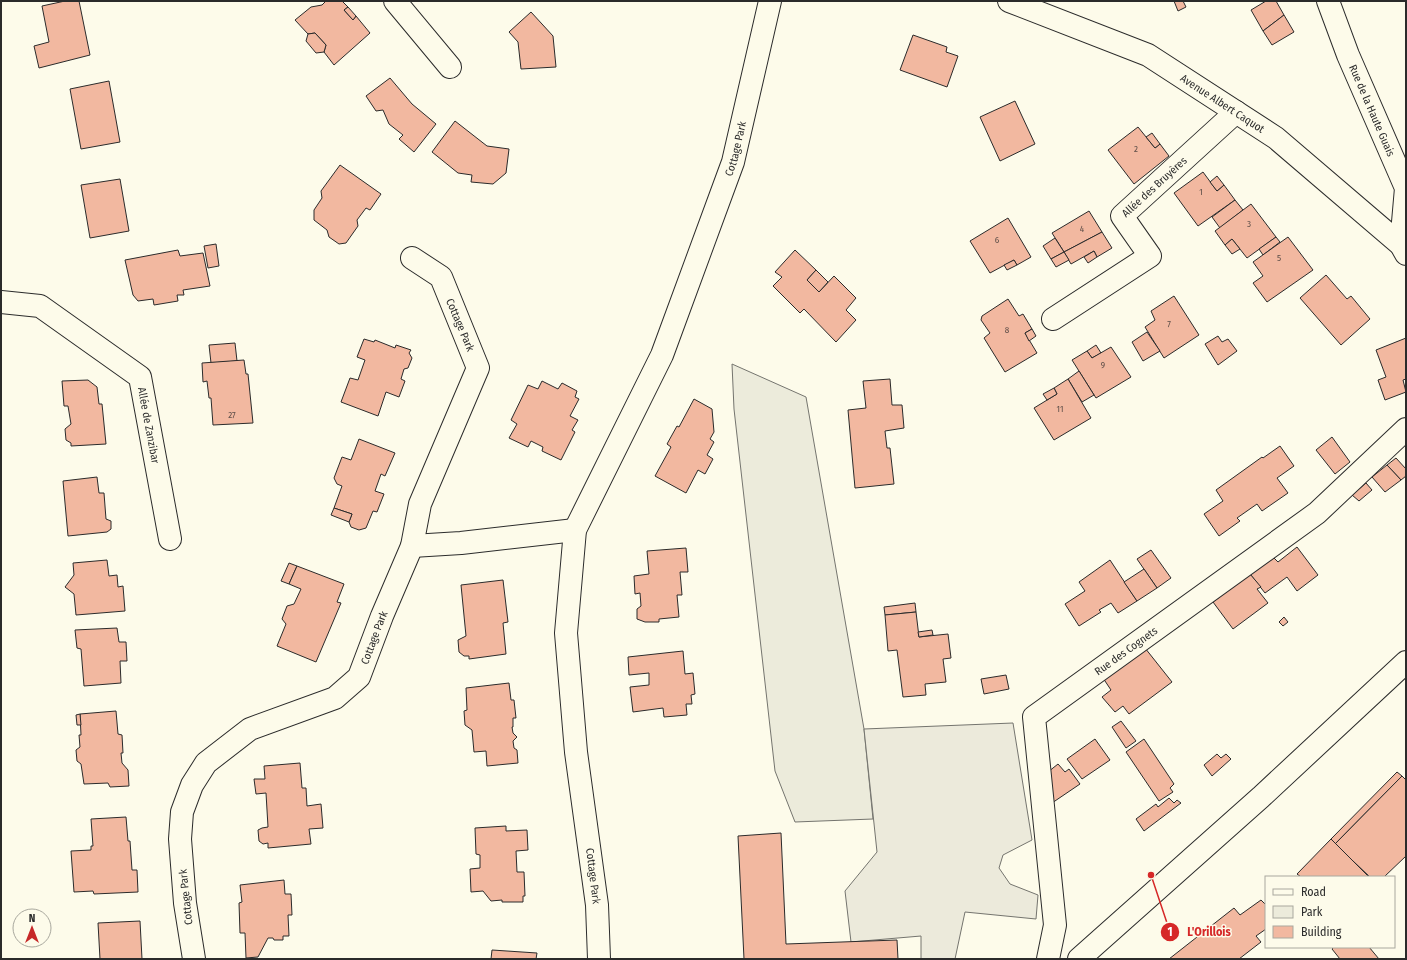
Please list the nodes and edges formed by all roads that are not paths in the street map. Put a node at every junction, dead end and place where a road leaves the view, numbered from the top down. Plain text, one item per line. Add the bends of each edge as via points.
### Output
1 (395, 1) edge
2 (770, 1) edge
3 (1009, 1) edge
4 (1328, 1) edge
5 (450, 67) dead end
6 (1236, 112) junction
7 (1404, 249) edge
8 (412, 258) dead end
9 (1, 302) edge
10 (1053, 318) dead end
11 (1406, 429) edge
12 (575, 530) junction
13 (170, 539) dead end
14 (412, 546) junction
15 (1406, 662) edge
16 (194, 959) edge
17 (599, 959) edge
18 (1048, 959) edge
19 (1080, 959) edge

1 - 5 street
2 - 12 street, Cottage Park via 733,162 662,355
3 - 6 street, Avenue Albert Caquot via 1148,56
4 - 7 street, Rue de la Haute Guais via 1348,56 1406,188
6 - 7 street, Avenue Albert Caquot via 1276,138
6 - 10 street, Allée des Bruyères via 1122,216 1150,256
8 - 14 street, Cottage Park via 441,277 478,368 420,504
9 - 13 street, Allée de Zanzibar via 40,306 140,377
11 - 18 street, Rue des Cognets via 1317,513 1034,717 1055,925
12 - 14 street
12 - 17 street, Cottage Park via 566,633 576,752 597,905
14 - 16 street, Cottage Park via 359,677 335,698 250,729 206,763 192,785 182,812 180,839
15 - 19 street

